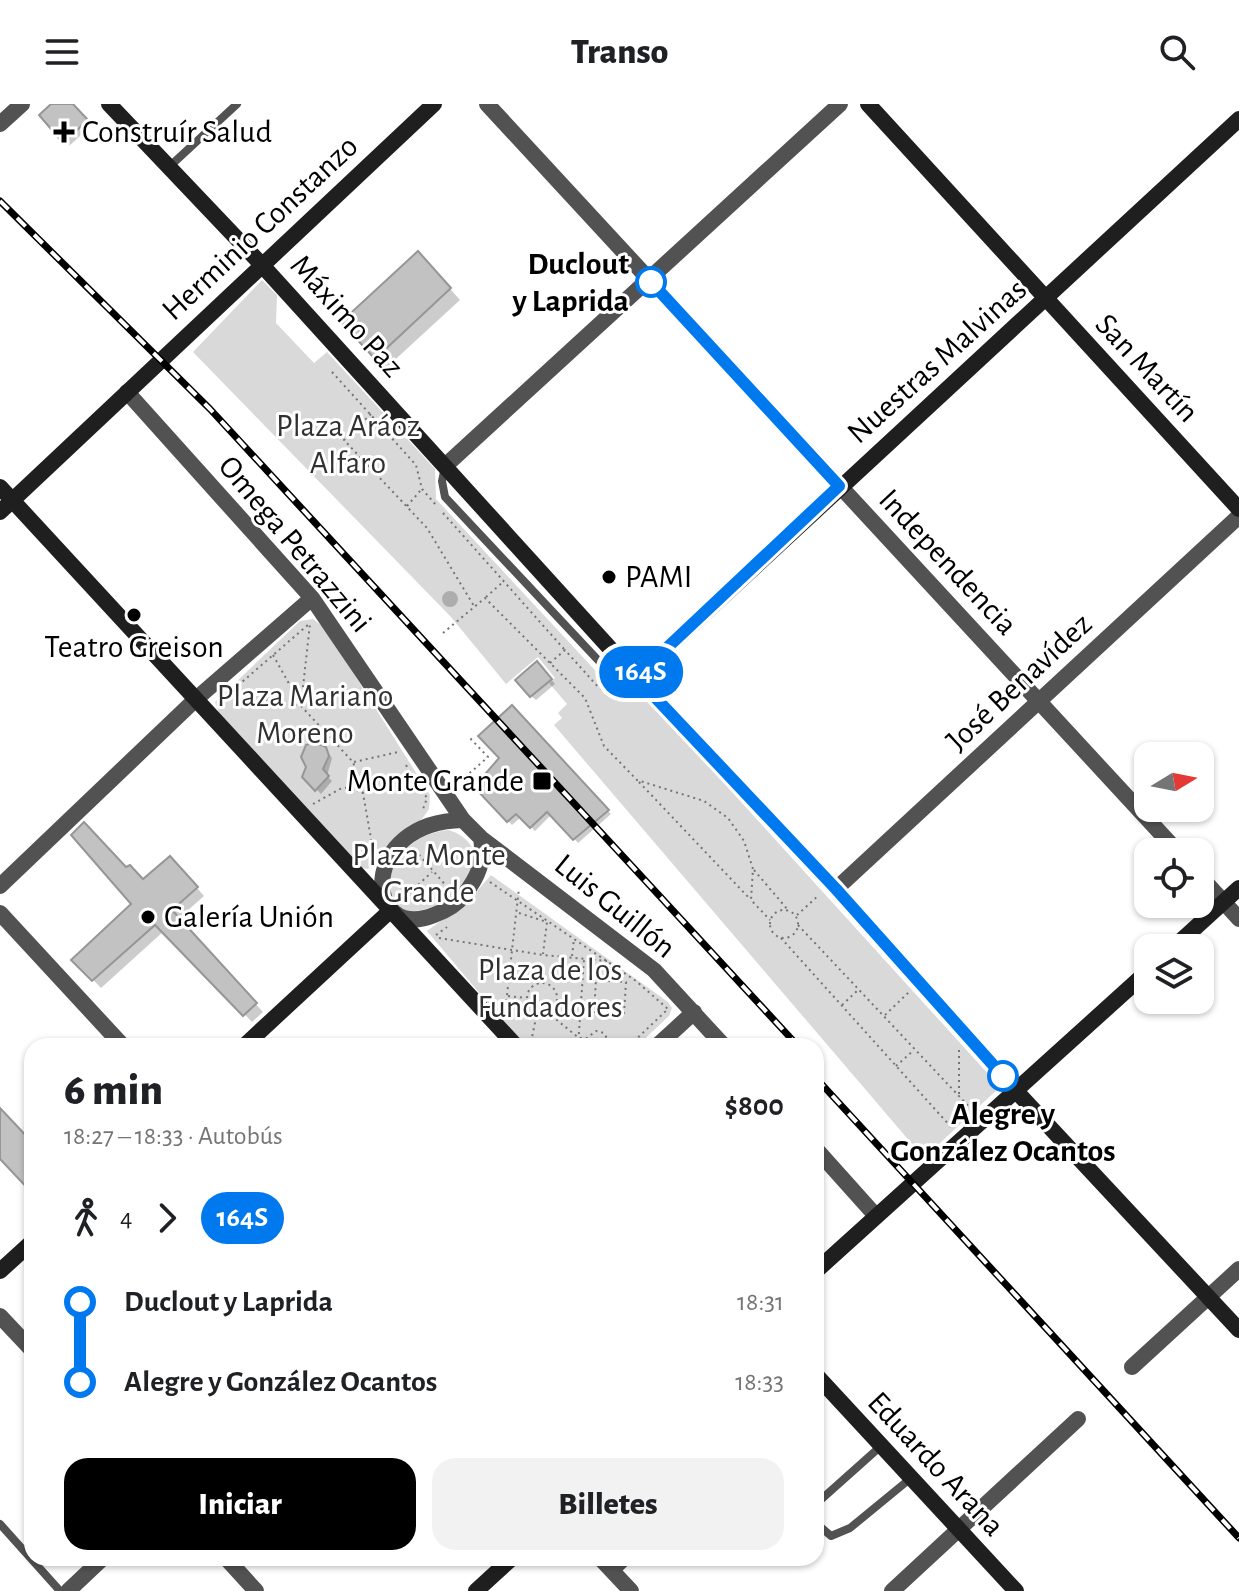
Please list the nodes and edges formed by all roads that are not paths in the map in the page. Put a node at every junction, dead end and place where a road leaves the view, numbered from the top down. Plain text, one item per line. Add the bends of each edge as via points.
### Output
1 (22, 104) edge
2 (109, 104) edge
3 (237, 104) edge
4 (434, 104) edge
5 (487, 104) edge
6 (840, 104) edge
7 (868, 104) edge
8 (1239, 119) edge
9 (0, 124) edge
10 (169, 167) junction
11 (261, 264) junction
12 (651, 282) junction
13 (1047, 300) junction
14 (127, 392) junction
15 (445, 466) junction
16 (839, 486) junction
17 (0, 487) edge
18 (6, 506) edge
19 (1239, 509) edge
20 (1239, 516) edge
21 (312, 598) junction
22 (636, 677) junction
23 (196, 699) junction
24 (1040, 701) junction
25 (463, 820) junction
26 (481, 838) junction
27 (1165, 838) edge
28 (0, 886) edge
29 (834, 886) junction
30 (1239, 888) edge
31 (1214, 891) edge
32 (1224, 902) junction
33 (394, 907) junction
34 (0, 913) edge
35 (1239, 919) edge
36 (1189, 934) edge
37 (1134, 984) edge
38 (694, 1012) junction
39 (116, 1038) edge
40 (253, 1038) edge
41 (516, 1038) edge
42 (666, 1038) edge
43 (717, 1038) edge
44 (1015, 1090) junction
45 (824, 1158) edge
46 (876, 1216) junction
47 (24, 1249) edge
48 (824, 1264) edge
49 (1239, 1269) edge
50 (0, 1271) edge
51 (1209, 1297) junction
52 (0, 1316) edge
53 (1239, 1330) edge
54 (24, 1342) edge
55 (1132, 1367) dead end
56 (824, 1384) edge
57 (1078, 1419) dead end
58 (881, 1446) junction
59 (912, 1478) junction
60 (824, 1497) edge
61 (0, 1524) edge
62 (959, 1529) junction
63 (824, 1530) edge
64 (24, 1551) edge
65 (38, 1566) edge
66 (95, 1566) edge
67 (233, 1566) edge
68 (503, 1566) edge
69 (607, 1566) edge
70 (621, 1566) edge
71 (614, 1573) junction
72 (60, 1591) edge
73 (68, 1591) edge
74 (256, 1591) edge
75 (476, 1591) edge
76 (631, 1591) edge
77 (892, 1591) edge
78 (1016, 1591) edge

1 - 9 street
2 - 10 street, Máximo Paz
3 - 10 lane
4 - 11 street, Herminio Constanzo
5 - 12 street, Independencia
6 - 12 street
7 - 13 street, San Martín
8 - 13 street, Nuestras Malvinas
10 - 11 street, Máximo Paz
11 - 14 street, Herminio Constanzo
11 - 15 street, Máximo Paz
12 - 15 street
12 - 16 street, Independencia
13 - 16 street, Nuestras Malvinas
13 - 19 street, San Martín
14 - 18 street, Herminio Constanzo
14 - 21 street, Omega Petrazzini
15 - 22 street, Máximo Paz
16 - 22 street, Nuestras Malvinas
16 - 24 street, Independencia
17 - 18 street
18 - 23 street
20 - 24 street, José Benavídez
21 - 23 street
21 - 25 street, Omega Petrazzini
22 - 29 street, Máximo Paz
23 - 28 street
23 - 33 street
24 - 27 street, Independencia
24 - 29 street, José Benavídez
25 - 26 street, Luis Guillón
25 - 33 street via 426,825 392,850 380,875 382,892
26 - 33 street via 479,873 460,900 420,919 403,917
26 - 38 street, Luis Guillón via 654,970
29 - 44 street, Máximo Paz
30 - 32 street
31 - 32 street
32 - 35 street
32 - 36 street
33 - 40 street
33 - 41 street
34 - 39 street
37 - 44 street
38 - 42 street
38 - 43 street, Luis Guillón
44 - 46 street
44 - 51 street, Máximo Paz
45 - 46 street
46 - 48 street
47 - 50 street
49 - 51 street
51 - 53 street, Máximo Paz
51 - 55 street
52 - 54 street
56 - 58 street, Eduardo Arana
57 - 62 street
58 - 59 street, Eduardo Arana
58 - 60 lane
59 - 62 street, Eduardo Arana
59 - 63 lane via 850,1528 831,1536
61 - 64 lane
62 - 77 street
62 - 78 street, Eduardo Arana
65 - 72 lane
66 - 73 street
67 - 74 street
68 - 75 street
69 - 71 street
70 - 71 lane
71 - 76 street

